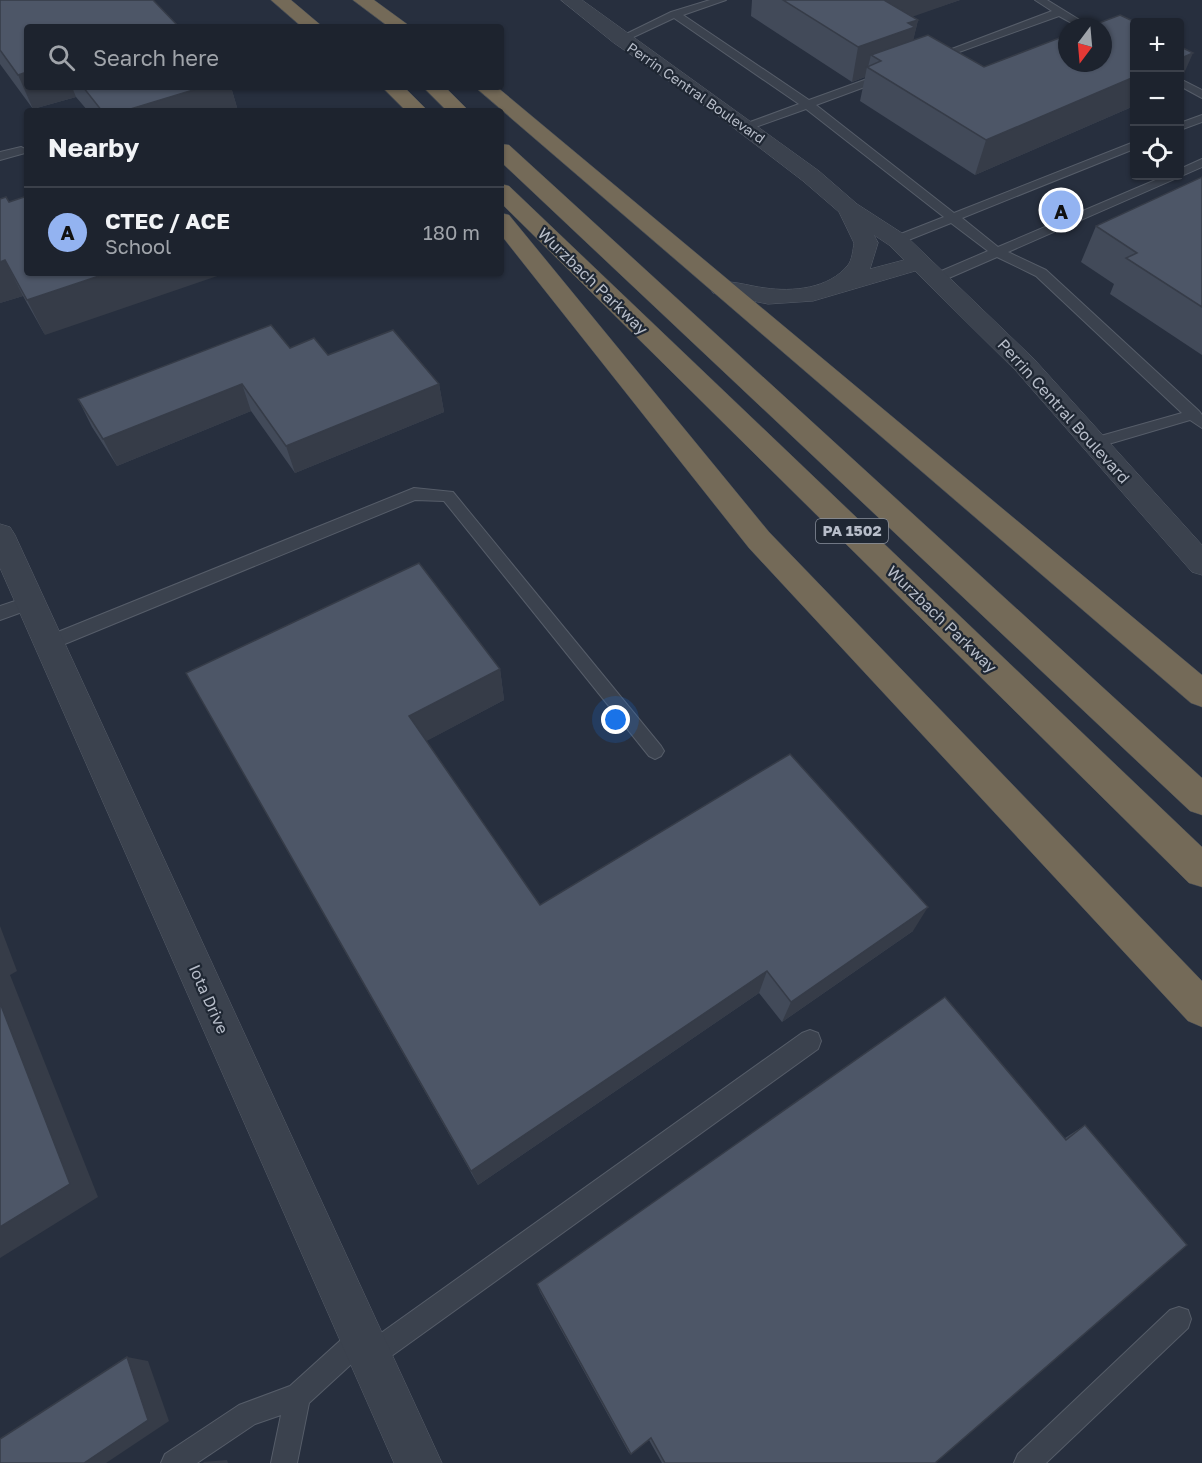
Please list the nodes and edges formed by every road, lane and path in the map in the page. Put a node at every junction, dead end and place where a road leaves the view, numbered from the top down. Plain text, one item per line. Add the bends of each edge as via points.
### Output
1 (280, 0) edge
2 (570, 0) edge
3 (721, 0) edge
4 (1040, 0) edge
5 (354, 3) edge
6 (1060, 12) junction
7 (675, 14) junction
8 (1070, 18) edge
9 (310, 24) edge
10 (366, 24) edge
11 (396, 24) edge
12 (621, 39) junction
13 (917, 64) edge
14 (895, 72) edge
15 (1184, 85) edge
16 (396, 90) edge
17 (436, 90) edge
18 (489, 90) edge
19 (1202, 95) edge
20 (807, 104) junction
21 (413, 108) edge
22 (456, 108) edge
23 (1202, 117) edge
24 (1181, 126) edge
25 (746, 127) junction
26 (1130, 147) edge
27 (21, 151) dead end
28 (504, 153) edge
29 (0, 156) edge
30 (1202, 163) edge
31 (1184, 171) edge
32 (1165, 180) edge
33 (504, 194) edge
34 (849, 209) junction
35 (952, 218) junction
36 (504, 224) edge
37 (897, 240) junction
38 (997, 252) junction
39 (929, 270) junction
40 (837, 287) junction
41 (722, 288) junction
42 (1198, 419) edge
43 (1095, 443) junction
44 (0, 535) edge
45 (1202, 564) edge
46 (15, 608) edge
47 (49, 643) junction
48 (1202, 694) edge
49 (655, 751) dead end
50 (1202, 800) edge
51 (1202, 871) edge
52 (1202, 1008) edge
53 (810, 1041) dead end
54 (1179, 1319) dead end
55 (366, 1347) junction
56 (298, 1396) junction
57 (174, 1463) edge
58 (284, 1463) edge
59 (418, 1463) edge
60 (1027, 1463) edge

1 - 9 highway
2 - 12 street, Perrin Central Boulevard
3 - 7 lane
4 - 6 lane
5 - 10 highway
5 - 11 highway
6 - 8 lane
6 - 13 lane
7 - 12 lane
7 - 20 lane
12 - 25 street, Perrin Central Boulevard
14 - 20 lane
15 - 19 lane
16 - 21 highway
17 - 22 highway
18 - 41 highway
20 - 25 lane
20 - 35 lane
23 - 24 lane
25 - 34 street, Perrin Central Boulevard
26 - 35 lane
27 - 29 lane
28 - 50 highway, Wurzbach Parkway / PA 1502
30 - 31 lane
32 - 38 lane
33 - 51 highway, Wurzbach Parkway / PA 1502
34 - 37 street, Perrin Central Boulevard
34 - 40 street, Perrin Central Boulevard via 866,243 860,267
35 - 37 lane
35 - 38 lane
36 - 52 highway via 759,540
37 - 39 street, Perrin Central Boulevard
38 - 39 lane
38 - 42 lane via 1041,273
39 - 40 street, Perrin Central Boulevard
39 - 43 street, Perrin Central Boulevard via 1025,365
40 - 41 street, Perrin Central Boulevard via 813,294 768,296
41 - 48 highway
42 - 43 lane
43 - 45 street, Perrin Central Boulevard
44 - 46 street, Iota Drive
46 - 47 street, Iota Drive
47 - 49 lane via 414,494 447,496
47 - 55 street, Iota Drive
53 - 55 lane
54 - 60 lane
55 - 56 lane
55 - 59 street, Iota Drive
56 - 57 lane via 248,1414
56 - 58 lane

